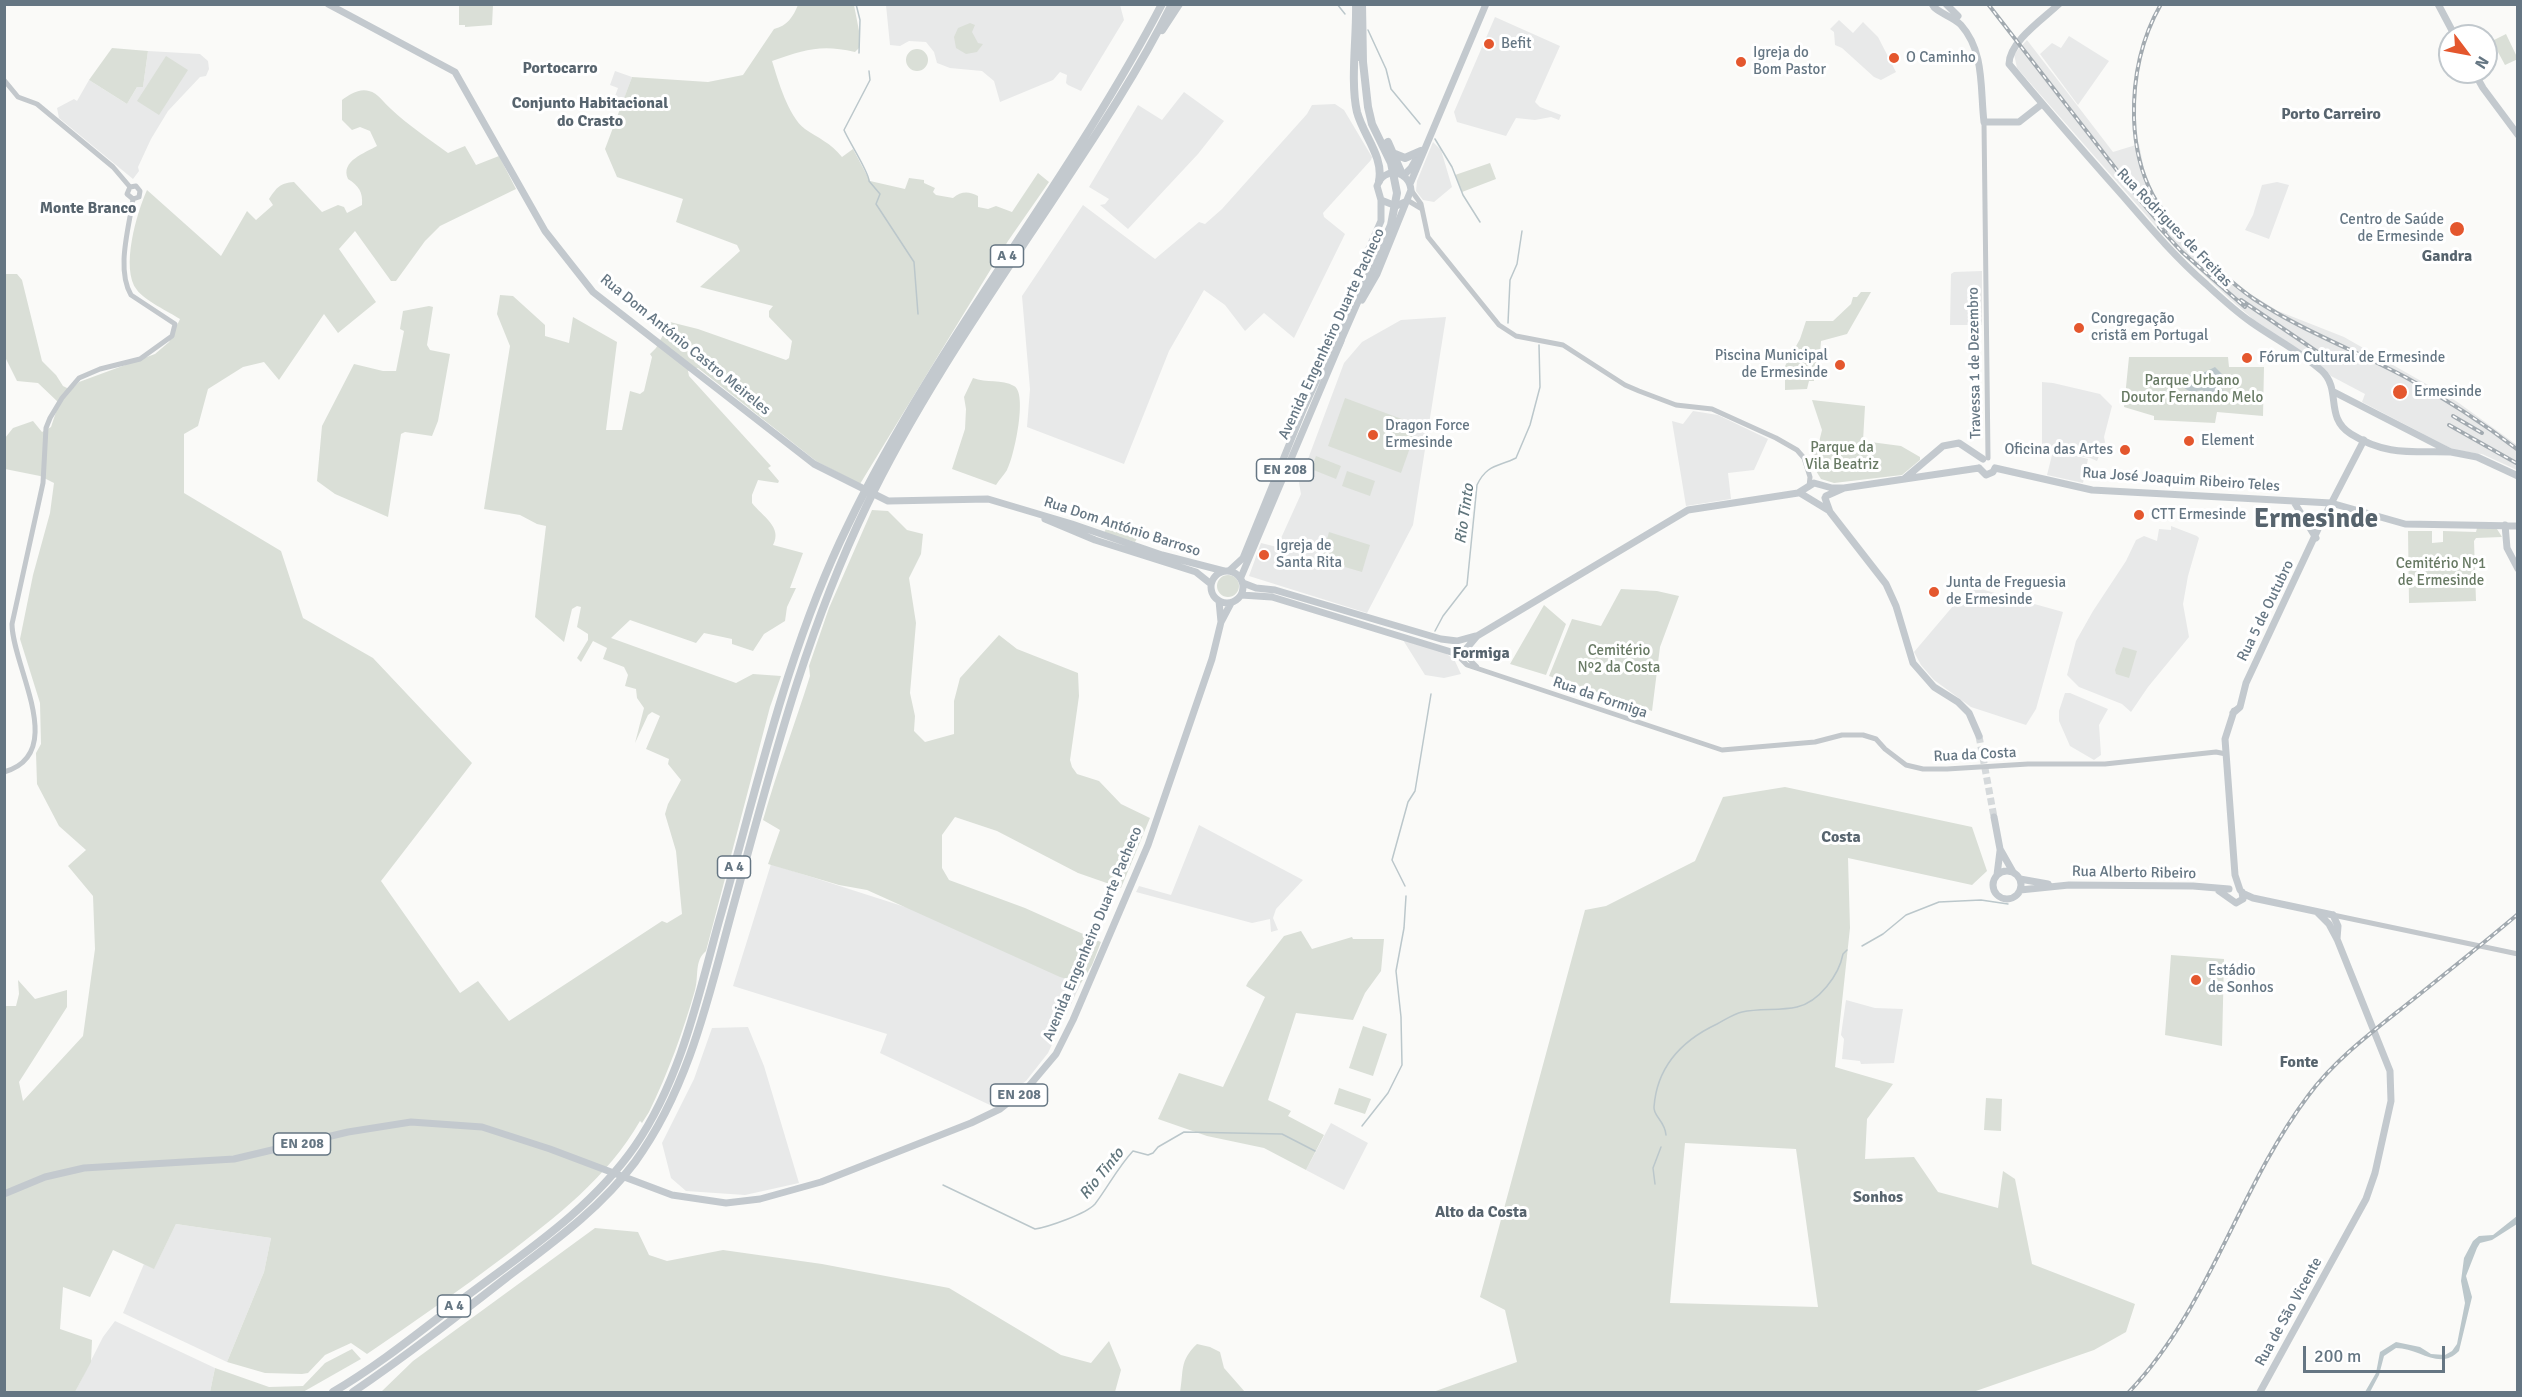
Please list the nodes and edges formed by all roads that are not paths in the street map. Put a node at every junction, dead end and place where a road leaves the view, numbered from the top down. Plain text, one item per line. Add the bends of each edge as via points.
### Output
1 (328, 4) edge
2 (1162, 4) edge
3 (1172, 4) edge
4 (1179, 4) edge
5 (1356, 4) edge
6 (1362, 4) edge
7 (1486, 4) edge
8 (1932, 4) edge
9 (2059, 4) edge
10 (2438, 4) edge
11 (1943, 7) edge
12 (2449, 24) edge
13 (1154, 39) junction
14 (1360, 41) junction
15 (4, 80) edge
16 (2481, 84) edge
17 (2042, 104) junction
18 (1984, 119) junction
19 (2517, 135) edge
20 (1426, 142) junction
21 (1421, 151) junction
22 (1395, 154) junction
23 (1403, 174) junction
24 (1379, 182) junction
25 (130, 187) junction
26 (1411, 187) junction
27 (133, 199) junction
28 (1381, 200) junction
29 (1406, 201) junction
30 (1422, 210) junction
31 (1370, 268) junction
32 (1347, 313) junction
33 (1338, 346) junction
34 (2334, 392) junction
35 (2364, 440) junction
36 (2433, 444) junction
37 (2430, 452) junction
38 (2451, 452) junction
39 (1986, 459) junction
40 (1979, 468) junction
41 (1995, 468) junction
42 (1810, 473) junction
43 (2517, 476) edge
44 (1904, 479) junction
45 (873, 483) junction
46 (1822, 484) junction
47 (1844, 488) junction
48 (1808, 491) junction
49 (1826, 497) junction
50 (865, 500) junction
51 (2294, 502) junction
52 (1815, 503) junction
53 (2331, 503) junction
54 (1029, 511) junction
55 (1830, 512) junction
56 (2505, 525) junction
57 (2517, 526) edge
58 (2316, 538) junction
59 (2517, 569) edge
60 (1227, 571) junction
61 (1242, 580) junction
62 (1211, 584) junction
63 (1241, 595) junction
64 (1219, 601) junction
65 (1231, 603) junction
66 (1221, 622) junction
67 (1477, 636) junction
68 (1458, 640) junction
69 (1467, 649) junction
70 (1455, 654) junction
71 (1481, 669) junction
72 (1979, 736) tunnel mouth
73 (2225, 745) junction
74 (1712, 747) joint
75 (2216, 752) junction
76 (2226, 754) junction
77 (4, 772) edge
78 (1994, 817) tunnel mouth
79 (2000, 849) junction
80 (2013, 872) junction
81 (1997, 875) junction
82 (2235, 875) junction
83 (2020, 879) junction
84 (2053, 886) junction
85 (2214, 888) junction
86 (2230, 889) junction
87 (2020, 890) junction
88 (2242, 894) junction
89 (2230, 898) junction
90 (2317, 912) junction
91 (2333, 915) junction
92 (2329, 924) junction
93 (2337, 939) junction
94 (2517, 954) edge
95 (4, 1194) edge
96 (333, 1392) edge
97 (353, 1392) edge
98 (2260, 1392) edge

1 - 54 main road, Rua Dom António Castro Meireles via 455,72 545,231 593,292 814,464 888,501 988,499
2 - 45 highway, A 4 via 1088,129 888,444
3 - 13 highway, A 4
4 - 13 highway
5 - 14 highway
6 - 14 highway
7 - 20 main road, EN 208
8 - 11 main road via 1935,10
9 - 17 main road, Rua Rodrigues de Freitas via 2014,46 2009,56 2009,64
10 - 12 main road
11 - 18 main road via 1973,43 1980,70
13 - 45 highway, A 4 via 1091,145
14 - 22 highway via 1373,106
14 - 24 highway via 1356,109 1377,158
14 - 31 highway via 1368,126 1383,154 1391,183 1388,215
15 - 25 street via 18,97 37,104 113,167
16 - 19 main road
17 - 18 main road via 2019,122
17 - 34 main road, Rua Rodrigues de Freitas via 2156,234 2204,282 2251,322 2321,371
18 - 39 street, Travessa 1 de Dezembro
20 - 21 main road, EN 208
20 - 26 main road, EN 208
21 - 22 highway via 1405,158
21 - 23 main road, EN 208
22 - 23 highway
23 - 24 main road via 1386,174
23 - 26 main road
24 - 28 main road, EN 208
25 - 27 street via 127,194
25 - 27 street via 136,186 140,191 139,197
26 - 29 main road, EN 208
26 - 30 street
27 - 77 street via 125,257 127,288 131,295 175,324 172,336 140,359 79,378 62,398 46,428 43,483 12,624 14,644 35,712 35,742 23,761
28 - 29 main road via 1396,206
28 - 32 main road, Avenida Engenheiro Duarte Pacheco / EN 208 via 1381,221
29 - 30 street
29 - 33 main road, Avenida Engenheiro Duarte Pacheco / EN 208 via 1377,274
30 - 42 street via 1428,237 1499,325 1516,336 1563,345 1625,385 1676,405 1712,409 1797,450
31 - 32 highway
31 - 33 highway
32 - 60 main road, Avenida Engenheiro Duarte Pacheco / EN 208 via 1300,416 1243,558
33 - 61 main road, Avenida Engenheiro Duarte Pacheco / EN 208
34 - 35 main road, Rua Rodrigues de Freitas via 2336,418 2346,431
34 - 36 main road, Rua Rodrigues de Freitas
35 - 37 main road, Rua Rodrigues de Freitas via 2401,453
35 - 53 main road, Rua 5 de Outubro
36 - 37 main road
36 - 38 main road, Rua Rodrigues de Freitas
37 - 38 main road, Rua Rodrigues de Freitas
38 - 43 main road, Rua Rodrigues de Freitas via 2477,457
39 - 40 main road
39 - 41 main road via 1993,460
39 - 44 main road via 1955,442
40 - 41 main road via 1986,475
40 - 44 main road
41 - 51 main road, Rua José Joaquim Ribeiro Teles via 2092,490
42 - 46 street
42 - 48 street
44 - 47 main road
45 - 50 highway, A 4
46 - 47 main road
46 - 48 main road via 1814,483
46 - 49 main road
47 - 49 main road
48 - 52 main road
48 - 67 main road via 1688,510
49 - 52 main road
49 - 55 main road
50 - 96 highway, A 4 via 829,567 796,656 695,1011 675,1069 649,1123 609,1180 572,1216
50 - 97 highway, A 4 via 808,647 778,742 687,1067 657,1130 625,1175 588,1214
51 - 53 main road, Rua José Joaquim Ribeiro Teles
51 - 58 main road
52 - 55 main road
53 - 56 main road via 2405,524
53 - 58 main road, Rua 5 de Outubro
54 - 60 main road, Rua Dom António Barroso via 1153,552
54 - 62 main road, Rua Dom António Barroso via 1095,540 1196,572
55 - 72 main road via 1886,585 1913,663 1934,687 1969,713
56 - 57 main road
56 - 59 main road via 2507,548
58 - 73 main road, Rua 5 de Outubro via 2233,713
60 - 61 main road
60 - 62 main road, EN 208 via 1213,578
61 - 63 main road, EN 208
61 - 68 main road via 1256,588 1275,590 1441,639
62 - 64 main road, EN 208
63 - 65 main road, EN 208
63 - 70 main road via 1272,597
64 - 65 main road
64 - 66 main road, Avenida Engenheiro Duarte Pacheco / EN 208
65 - 66 main road, Avenida Engenheiro Duarte Pacheco / EN 208
66 - 95 main road, Avenida Engenheiro Duarte Pacheco / EN 208 via 1209,669 1143,855 1073,1020 1056,1054 1029,1086 1000,1109 971,1123 831,1179 760,1199 726,1203 672,1195 482,1127 411,1122 366,1128 234,1159 84,1168 45,1177
67 - 68 main road
67 - 69 main road
68 - 69 main road via 1464,641
68 - 70 main road via 1452,646
69 - 70 main road via 1463,654
69 - 71 street via 1470,660
70 - 71 street, Rua da Formiga via 1464,663
71 - 74 street, Rua da Formiga
73 - 75 street
73 - 76 main road, Rua 5 de Outubro
74 - 75 street, Rua da Costa via 1733,751 1863,735 1876,739 1906,765 1947,770 2105,764
75 - 76 street, Rua da Costa
76 - 82 main road, Rua 5 de Outubro
78 - 79 main road
79 - 80 main road
79 - 81 main road
80 - 81 main road
80 - 83 main road
81 - 87 main road via 1993,888 2001,898 2014,897
82 - 86 main road, Rua 5 de Outubro
82 - 88 main road, Rua 5 de Outubro
83 - 84 main road, Rua Alberto Ribeiro
83 - 87 main road
84 - 85 main road, Rua Alberto Ribeiro
84 - 87 main road, Rua Alberto Ribeiro
85 - 86 main road, Rua Alberto Ribeiro
85 - 89 main road, Rua Alberto Ribeiro
86 - 88 main road, Rua Alberto Ribeiro
86 - 89 main road
88 - 89 main road via 2236,903
88 - 90 main road
90 - 91 main road
90 - 92 main road
91 - 92 main road
91 - 93 main road via 2338,926
91 - 94 street
92 - 93 main road
93 - 98 main road, Rua de São Vicente via 2388,1063 2391,1101 2366,1199

